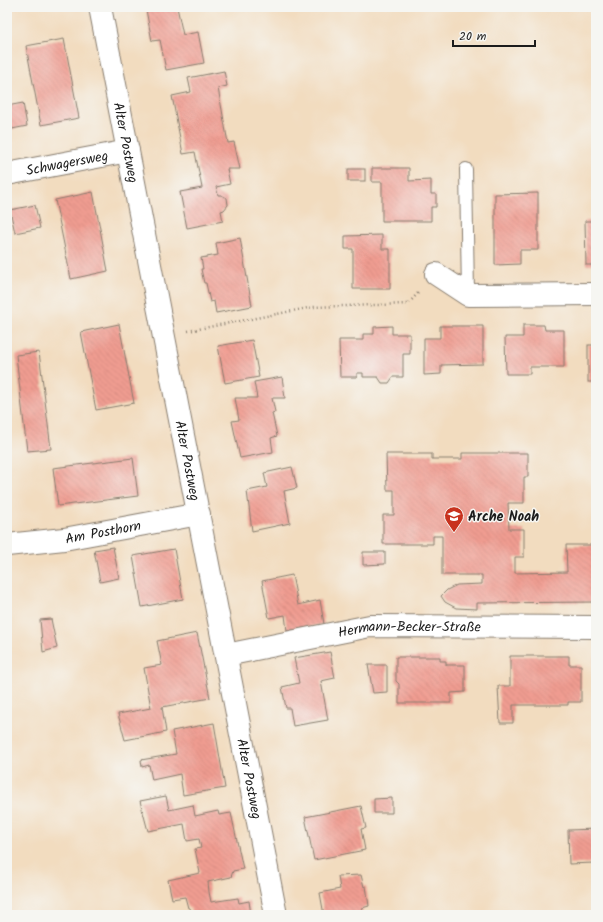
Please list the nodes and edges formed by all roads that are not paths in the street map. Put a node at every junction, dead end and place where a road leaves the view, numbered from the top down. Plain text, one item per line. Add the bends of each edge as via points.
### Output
1 (100, 7) edge
2 (128, 151) junction
3 (466, 169) dead end
4 (7, 174) edge
5 (436, 274) road end
6 (468, 294) junction
7 (596, 294) edge
8 (199, 514) junction
9 (7, 545) edge
10 (596, 627) edge
11 (226, 655) junction
12 (276, 915) edge

1 - 2 street, Alter Postweg
2 - 4 street, Schwagersweg
2 - 8 street, Alter Postweg
3 - 6 lane
5 - 6 street
6 - 7 street
8 - 9 street, Am Posthorn via 64,539
8 - 11 street, Alter Postweg
10 - 11 street, Hermann-Becker-Straße via 370,626
11 - 12 street, Alter Postweg

